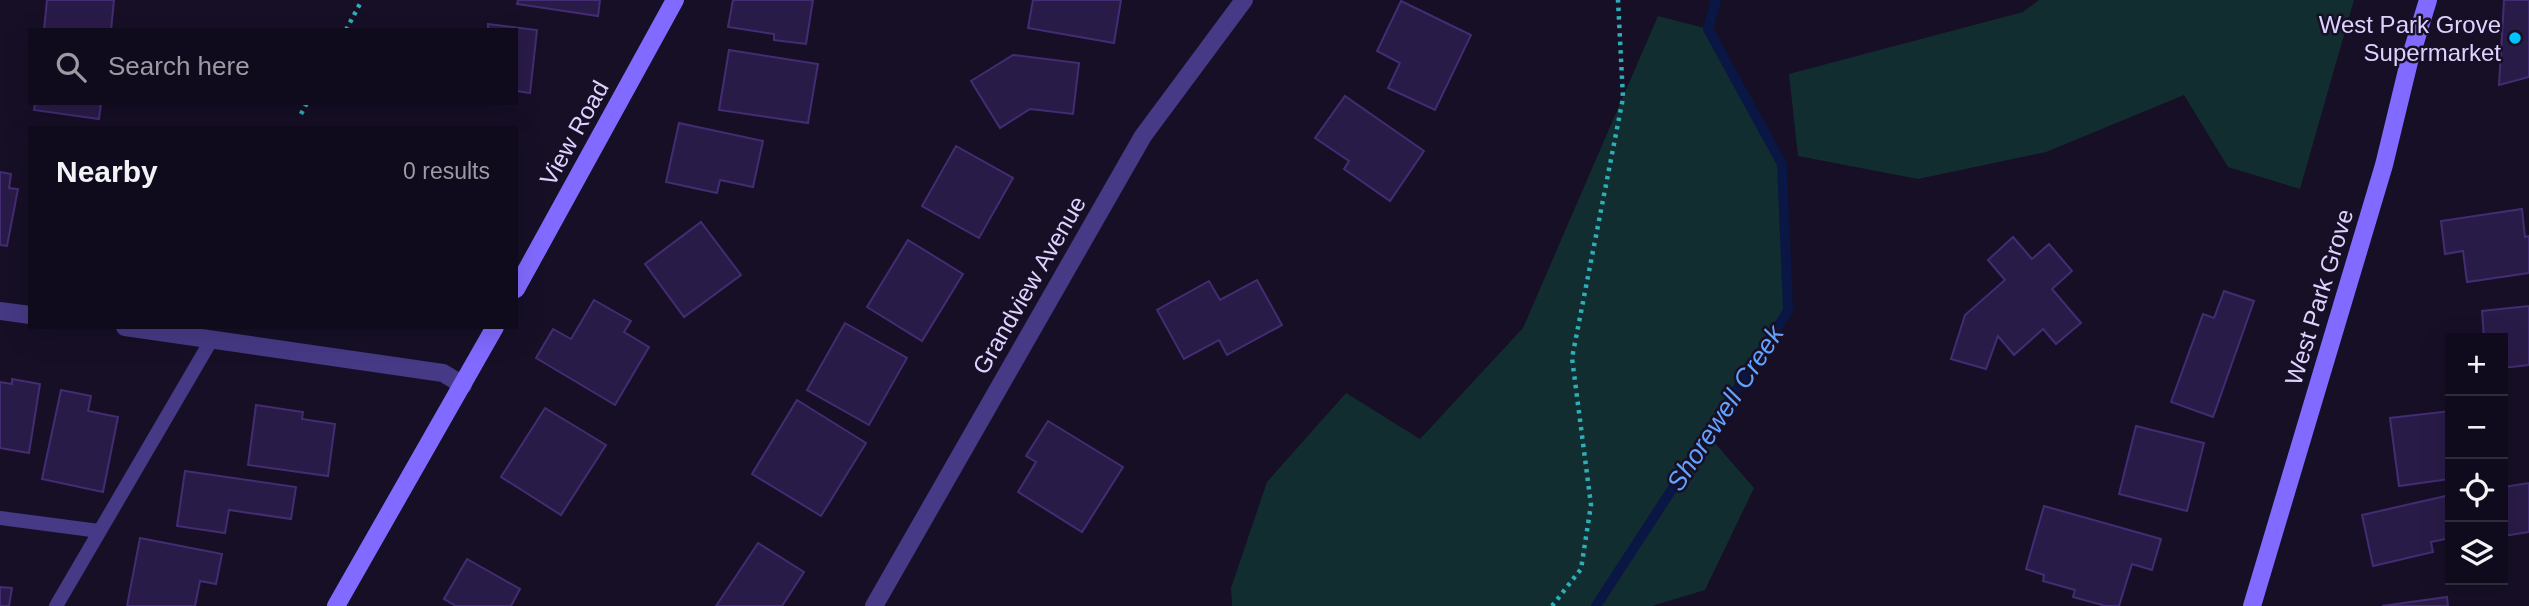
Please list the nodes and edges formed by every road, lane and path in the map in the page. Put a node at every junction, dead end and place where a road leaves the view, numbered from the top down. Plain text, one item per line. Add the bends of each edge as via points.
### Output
1 (362, 0) edge
2 (675, 0) edge
3 (1244, 0) edge
4 (1618, 0) edge
5 (2428, 0) edge
6 (347, 28) edge
7 (306, 105) edge
8 (301, 114) dead end
9 (518, 285) edge
10 (0, 311) edge
11 (28, 315) edge
12 (140, 329) edge
13 (494, 329) edge
14 (212, 339) junction
15 (463, 385) junction
16 (0, 518) edge
17 (99, 531) junction
18 (55, 606) edge
19 (335, 606) edge
20 (874, 606) edge
21 (1552, 606) edge
22 (2252, 606) edge

1 - 6 path
2 - 9 street, View Road
3 - 20 street, Grandview Avenue via 1136,148
4 - 21 path via 1623,98 1572,358 1591,505 1581,569
5 - 22 street, West Park Grove via 2384,165
7 - 8 path
10 - 11 street
12 - 14 street
13 - 15 street
14 - 15 street via 443,373
14 - 17 lane
15 - 19 street
16 - 17 lane
17 - 18 lane

